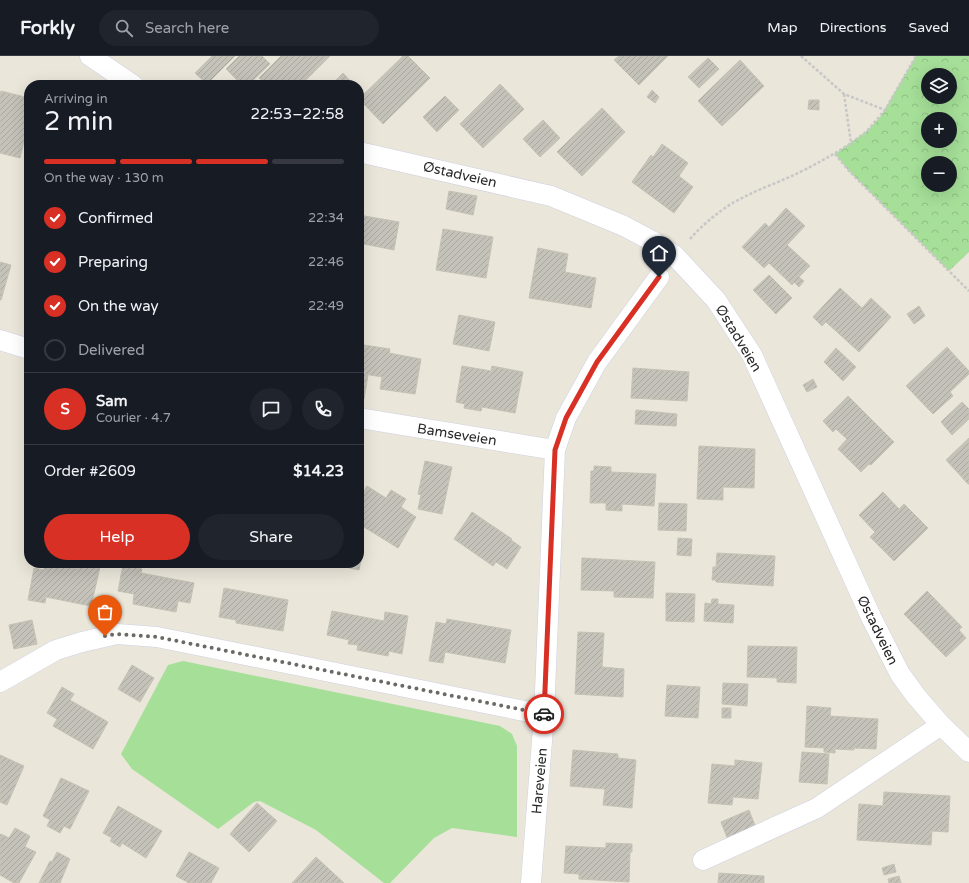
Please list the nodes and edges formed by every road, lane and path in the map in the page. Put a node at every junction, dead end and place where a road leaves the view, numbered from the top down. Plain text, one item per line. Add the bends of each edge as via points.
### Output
1 (90, 56) edge
2 (801, 56) edge
3 (916, 56) edge
4 (126, 80) edge
5 (844, 94) junction
6 (885, 110) junction
7 (851, 143) junction
8 (364, 153) edge
9 (835, 154) junction
10 (675, 256) junction
11 (659, 277) dead end
12 (969, 291) edge
13 (0, 340) edge
14 (24, 347) edge
15 (364, 419) edge
16 (555, 450) junction
17 (0, 682) edge
18 (544, 715) junction
19 (941, 726) junction
20 (969, 752) edge
21 (703, 860) dead end
22 (531, 883) edge

1 - 4 street
2 - 5 path
3 - 6 path
5 - 6 path
5 - 7 path
6 - 7 path via 867,131
7 - 9 path
8 - 10 street, Østadveien via 551,196 624,226
9 - 10 path via 725,208 695,233
9 - 12 path
10 - 19 street, Østadveien via 716,300 752,355 882,642 900,674
11 - 16 street, Hareveien via 597,362 566,418
13 - 14 street
15 - 16 street, Bamseveien
16 - 18 street, Hareveien
17 - 18 street via 56,650 117,634 157,637
18 - 22 street, Hareveien
19 - 20 street, Østadveien
19 - 21 street via 817,808

